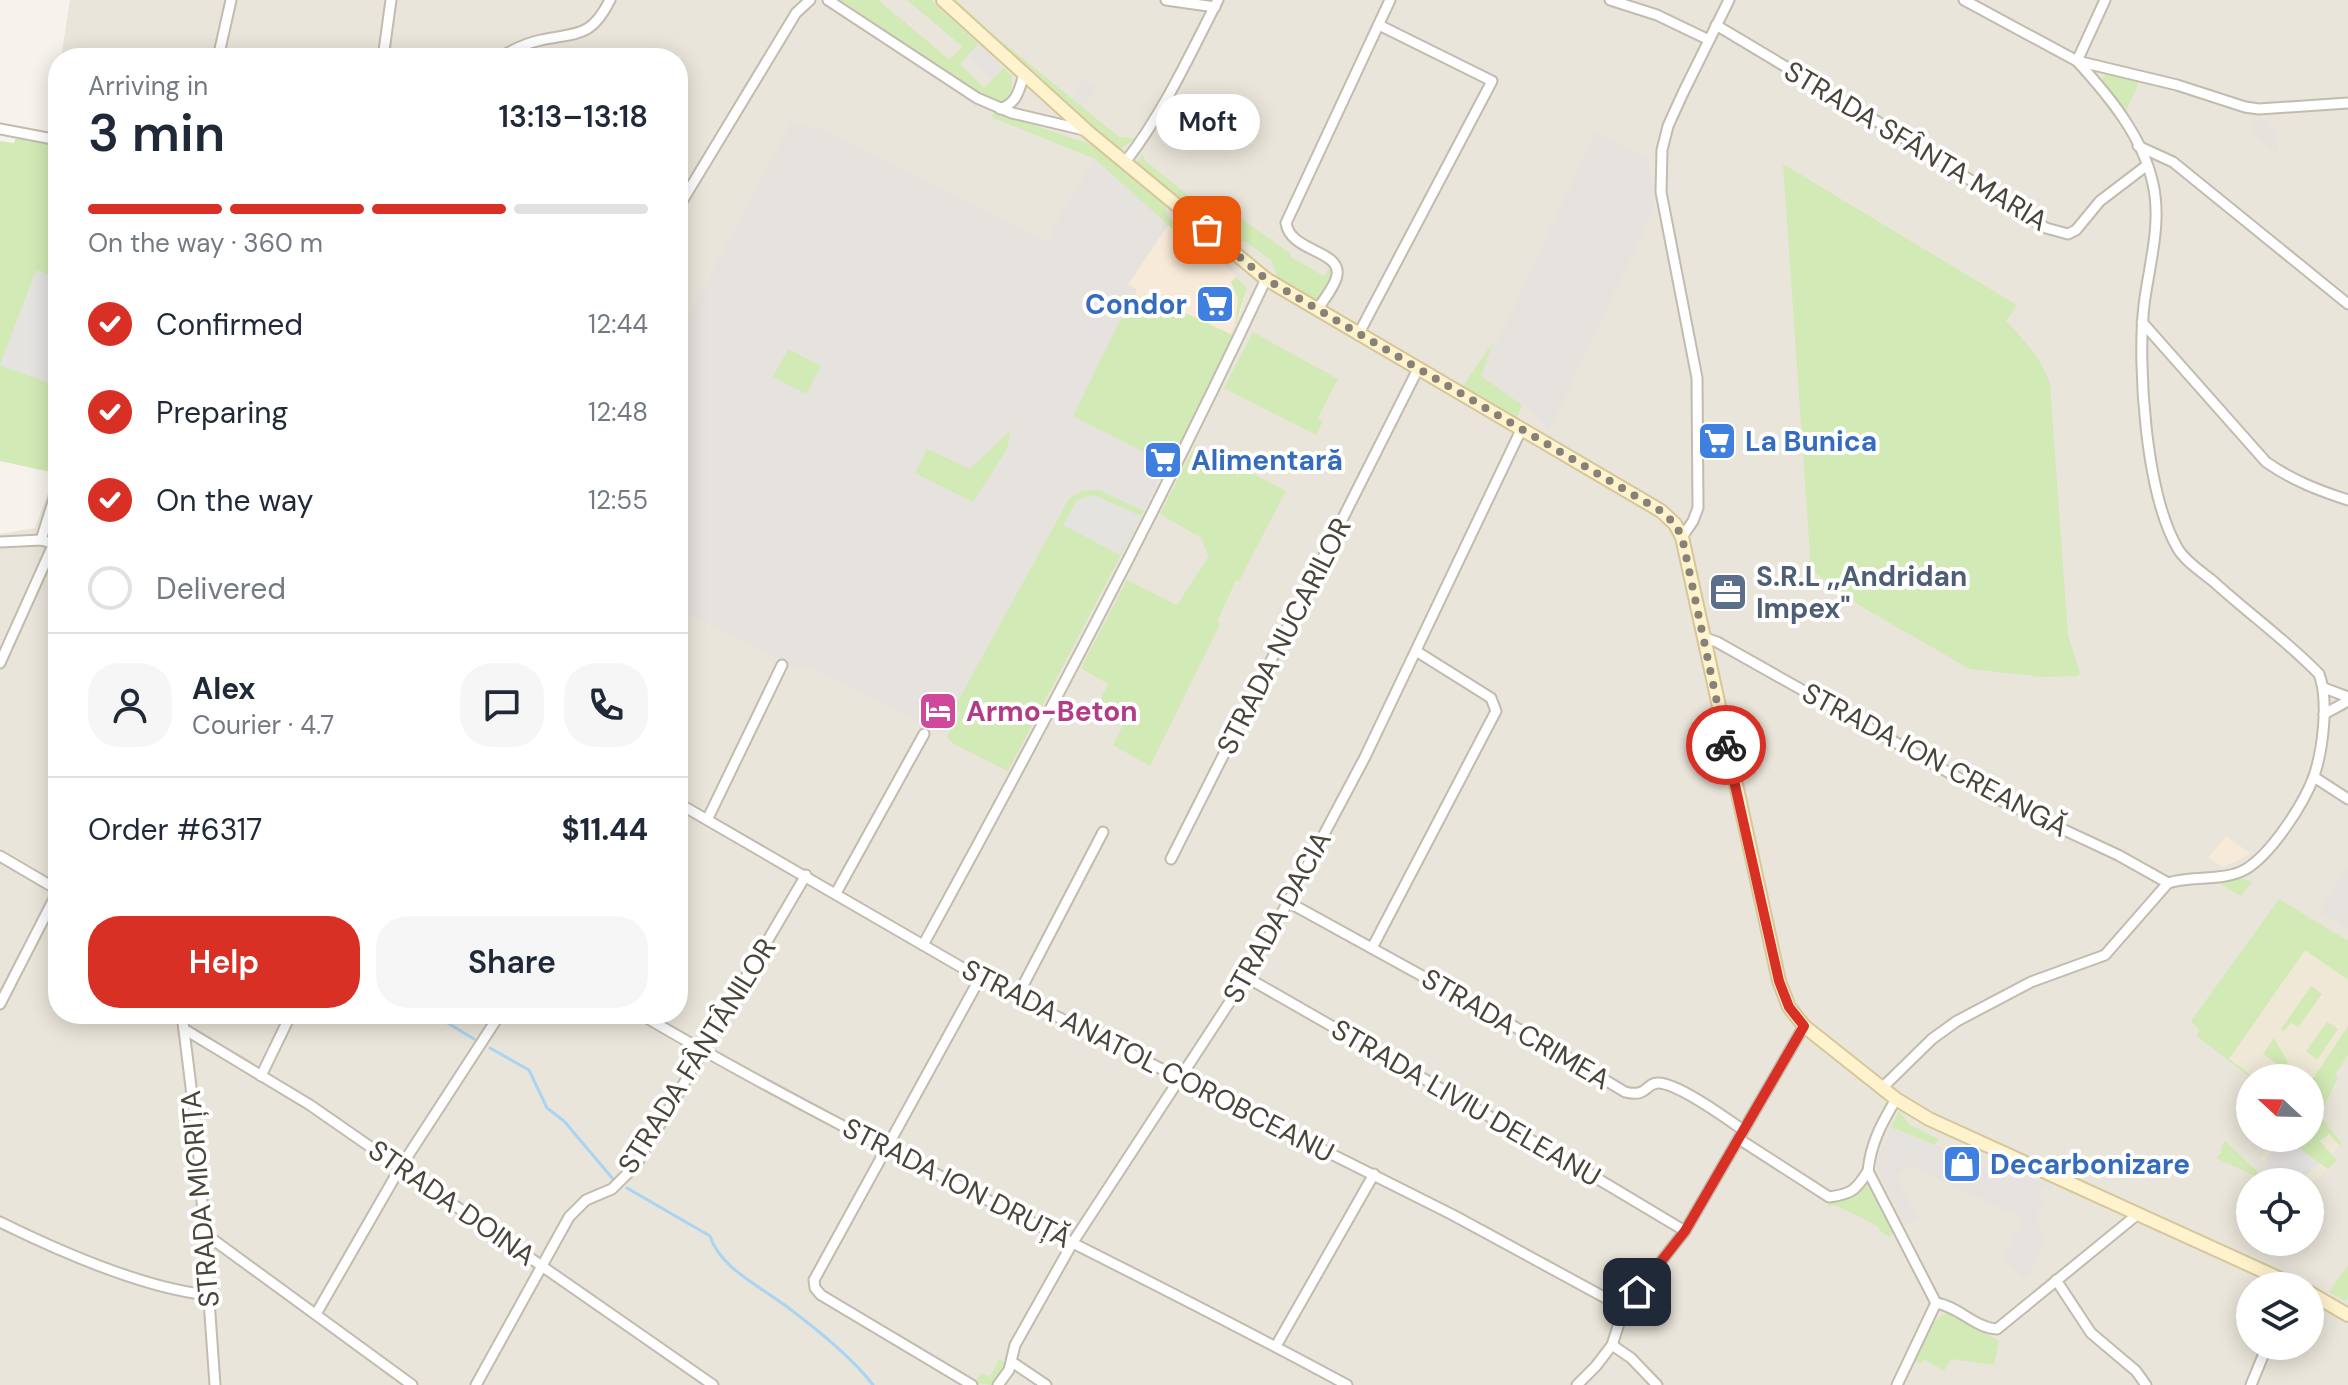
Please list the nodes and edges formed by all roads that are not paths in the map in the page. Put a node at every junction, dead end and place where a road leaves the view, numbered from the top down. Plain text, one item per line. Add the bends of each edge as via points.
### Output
1 (231, 0) edge
2 (391, 0) edge
3 (610, 0) edge
4 (810, 0) edge
5 (828, 0) edge
6 (943, 0) edge
7 (1166, 0) edge
8 (1390, 0) edge
9 (1610, 0) edge
10 (1729, 0) edge
11 (1964, 0) edge
12 (2105, 0) edge
13 (1217, 4) edge
14 (1379, 25) junction
15 (1716, 25) junction
16 (1709, 40) junction
17 (220, 48) edge
18 (384, 48) edge
19 (521, 48) edge
20 (2077, 61) junction
21 (1024, 74) junction
22 (2348, 103) edge
23 (1000, 109) junction
24 (0, 129) edge
25 (1087, 131) junction
26 (48, 138) edge
27 (2138, 146) junction
28 (1126, 161) junction
29 (2146, 166) junction
30 (688, 191) edge
31 (1266, 279) junction
32 (2348, 304) edge
33 (1317, 310) junction
34 (2142, 322) junction
35 (1358, 335) junction
36 (1418, 369) junction
37 (1522, 428) junction
38 (2348, 500) edge
39 (48, 518) edge
40 (1682, 537) junction
41 (41, 540) junction
42 (0, 542) edge
43 (48, 542) edge
44 (48, 561) edge
45 (1703, 637) junction
46 (1416, 651) junction
47 (0, 663) edge
48 (782, 665) dead end
49 (2324, 688) junction
50 (2348, 699) edge
51 (2324, 714) junction
52 (924, 734) dead end
53 (2314, 777) junction
54 (2348, 799) edge
55 (688, 808) edge
56 (708, 818) junction
57 (1103, 832) dead end
58 (0, 856) edge
59 (1171, 859) dead end
60 (806, 875) junction
61 (2168, 883) junction
62 (48, 884) edge
63 (836, 893) junction
64 (1288, 902) junction
65 (48, 910) edge
66 (923, 945) junction
67 (1372, 948) junction
68 (1246, 977) junction
69 (980, 978) junction
70 (1017, 997) junction
71 (0, 1004) edge
72 (183, 1024) edge
73 (286, 1024) edge
74 (494, 1024) edge
75 (657, 1024) edge
76 (1804, 1026) junction
77 (184, 1029) junction
78 (704, 1052) junction
79 (261, 1076) junction
80 (1180, 1079) junction
81 (1882, 1088) junction
82 (1896, 1099) junction
83 (1741, 1134) junction
84 (886, 1148) junction
85 (400, 1168) junction
86 (1868, 1171) junction
87 (1374, 1174) junction
88 (2138, 1214) junction
89 (0, 1222) edge
90 (1685, 1231) junction
91 (204, 1233) junction
92 (1073, 1242) junction
93 (541, 1265) junction
94 (2265, 1272) edge
95 (2056, 1280) junction
96 (208, 1295) junction
97 (2324, 1300) edge
98 (1936, 1303) junction
99 (1624, 1308) junction
100 (2346, 1310) edge
101 (316, 1314) junction
102 (1612, 1345) junction
103 (1276, 1346) junction
104 (2261, 1360) edge
105 (1012, 1362) junction
106 (215, 1385) edge
107 (412, 1385) edge
108 (476, 1385) edge
109 (713, 1385) edge
110 (972, 1385) edge
111 (998, 1385) edge
112 (1046, 1385) edge
113 (1347, 1385) edge
114 (1577, 1385) edge
115 (1657, 1385) edge
116 (1897, 1385) edge
117 (2146, 1385) edge
118 (2251, 1385) edge

1 - 17 street
2 - 18 street
3 - 19 street via 588,30
4 - 30 street via 796,13
5 - 23 street
6 - 21 main road
7 - 13 street
8 - 14 street
9 - 16 street
10 - 15 street
11 - 20 street
12 - 20 street
13 - 28 street
14 - 33 street via 1286,223 1289,234 1329,258 1338,273
14 - 35 street via 1492,81
15 - 16 street
15 - 29 street, STRADA SFÂNTA MARIA via 2059,233 2076,230 2100,201
16 - 40 street via 1662,150 1661,192 1697,378 1698,508
20 - 22 street via 2245,107
20 - 27 street via 2109,96
21 - 23 street via 1017,97
21 - 25 main road
23 - 25 street
24 - 26 street
25 - 28 main road
27 - 29 street
27 - 32 street via 2173,162
28 - 31 main road
29 - 34 street via 2156,213
31 - 33 main road
31 - 66 street via 1013,782
33 - 35 main road
34 - 38 street via 2266,462 2302,484
34 - 49 street via 2149,441 2165,523 2180,552 2303,658
35 - 36 main road
36 - 37 main road
36 - 59 street, STRADA NUCARILOR
37 - 40 main road via 1661,511
37 - 46 street, STRADA DACIA
39 - 41 street
40 - 45 main road
41 - 42 street
41 - 43 street
44 - 47 street
45 - 61 street, STRADA ION CREANGĂ via 1987,794
45 - 76 main road via 1779,981
46 - 64 street, STRADA DACIA
46 - 67 street via 1491,698 1496,711
48 - 56 street
49 - 50 street
49 - 51 street
50 - 51 street
51 - 53 street
52 - 63 street
53 - 54 street
53 - 61 street via 2286,827 2244,870
55 - 56 street, STRADA ANATOL COROBCEANU
56 - 60 street, STRADA ANATOL COROBCEANU
57 - 70 street
58 - 62 street
60 - 63 street, STRADA ANATOL COROBCEANU
60 - 78 street, STRADA FÂNTÂNILOR
61 - 81 street via 2105,955 2031,982 1957,1021
63 - 66 street, STRADA ANATOL COROBCEANU
64 - 67 street, STRADA CRIMEA
64 - 68 street, STRADA DACIA
65 - 71 street
66 - 69 street, STRADA ANATOL COROBCEANU
67 - 83 street, STRADA CRIMEA via 1625,1092 1636,1095 1659,1083 1673,1087
68 - 80 street, STRADA DACIA
68 - 90 street, STRADA LIVIU DELEANU
69 - 70 street, STRADA ANATOL COROBCEANU
69 - 84 street
70 - 80 street, STRADA ANATOL COROBCEANU
72 - 77 street, STRADA MIORIȚA
73 - 79 street
74 - 85 street
75 - 78 street, STRADA ION DRUȚĂ
76 - 81 main road
76 - 83 street
77 - 79 street, STRADA DOINA
77 - 91 street, STRADA MIORIȚA
78 - 84 street, STRADA ION DRUȚĂ
78 - 93 street, STRADA FÂNTÂNILOR via 636,1165 612,1189 577,1206
79 - 85 street, STRADA DOINA
80 - 87 street, STRADA ANATOL COROBCEANU
80 - 92 street, STRADA DACIA
81 - 82 main road
82 - 86 street via 1876,1133
82 - 88 main road
83 - 86 street, STRADA CRIMEA via 1829,1197 1856,1189
83 - 90 street
84 - 92 street, STRADA ION DRUȚĂ
84 - 110 street via 814,1280 815,1288
85 - 93 street, STRADA DOINA
85 - 101 street
86 - 98 street
87 - 99 street, STRADA ANATOL COROBCEANU
87 - 103 street
88 - 94 main road
88 - 95 street
89 - 96 street via 101,1265 183,1293
90 - 99 street
91 - 96 street, STRADA MIORIȚA
91 - 101 street
92 - 103 street, STRADA ION DRUȚĂ
92 - 105 street, STRADA DACIA via 1015,1345
93 - 108 street, STRADA FÂNTÂNILOR
93 - 109 street, STRADA DOINA
95 - 98 street via 1997,1329
95 - 117 street via 2091,1333
96 - 106 street, STRADA MIORIȚA
97 - 100 main road
98 - 116 street
99 - 102 street
101 - 107 street
102 - 114 street
102 - 115 street
103 - 113 street, STRADA ION DRUȚĂ
104 - 118 street
105 - 111 street, STRADA DACIA
105 - 112 street

